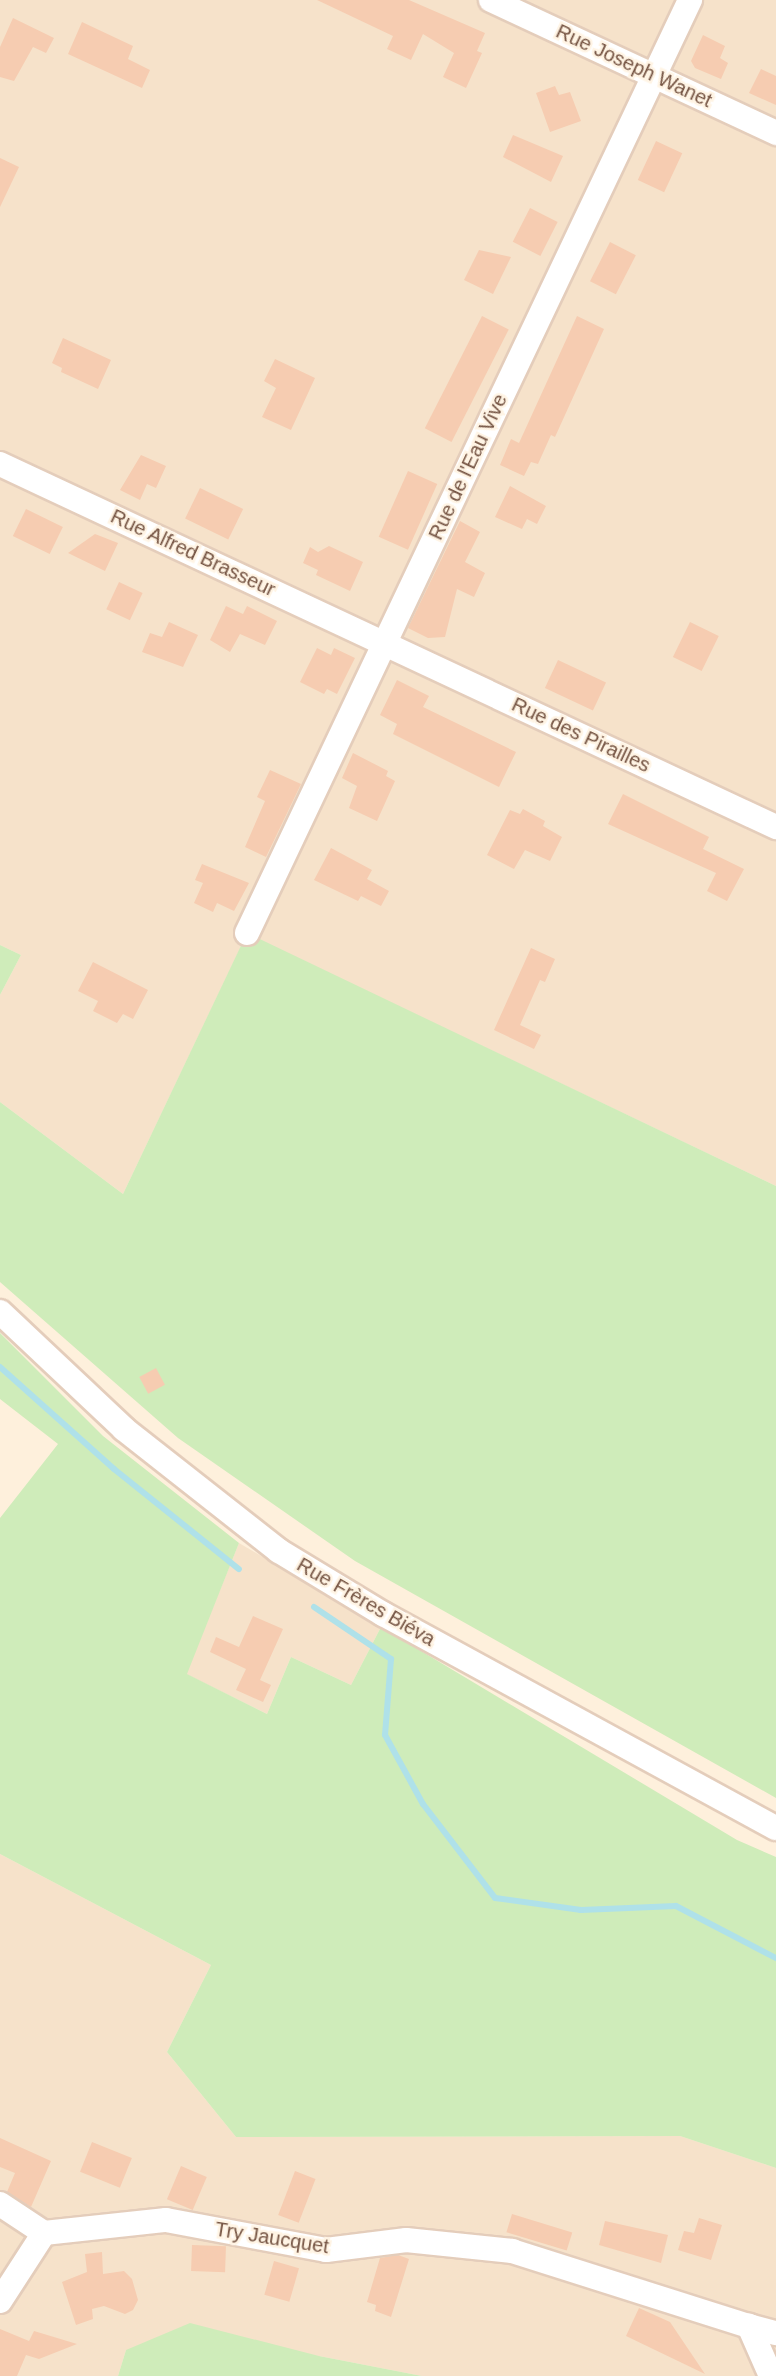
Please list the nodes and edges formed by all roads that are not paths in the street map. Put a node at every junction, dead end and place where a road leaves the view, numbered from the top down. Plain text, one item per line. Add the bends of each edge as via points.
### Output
1 (491, 0) edge
2 (690, 0) edge
3 (655, 75) junction
4 (776, 133) edge
5 (0, 464) edge
6 (385, 642) junction
7 (776, 827) edge
8 (247, 933) dead end
9 (0, 1312) edge
10 (776, 1828) edge
11 (0, 2204) edge
12 (44, 2233) junction
13 (0, 2301) edge
14 (749, 2326) junction
15 (776, 2333) edge
16 (771, 2376) edge

1 - 3 street, Rue Joseph Wanet
2 - 3 street, Rue de l'Eau Vive
3 - 4 street, Rue Joseph Wanet
3 - 6 street, Rue de l'Eau Vive
5 - 6 street, Rue Alfred Brasseur
6 - 7 street, Rue des Pirailles
6 - 8 street, Rue de l'Eau Vive
9 - 10 street, Rue Frères Biéva via 124,1429 279,1551 383,1614
11 - 12 street
12 - 13 street
12 - 14 street, Try Jaucquet via 166,2220 326,2250 406,2240 512,2251
14 - 15 street, Try Jaucquet
14 - 16 street

